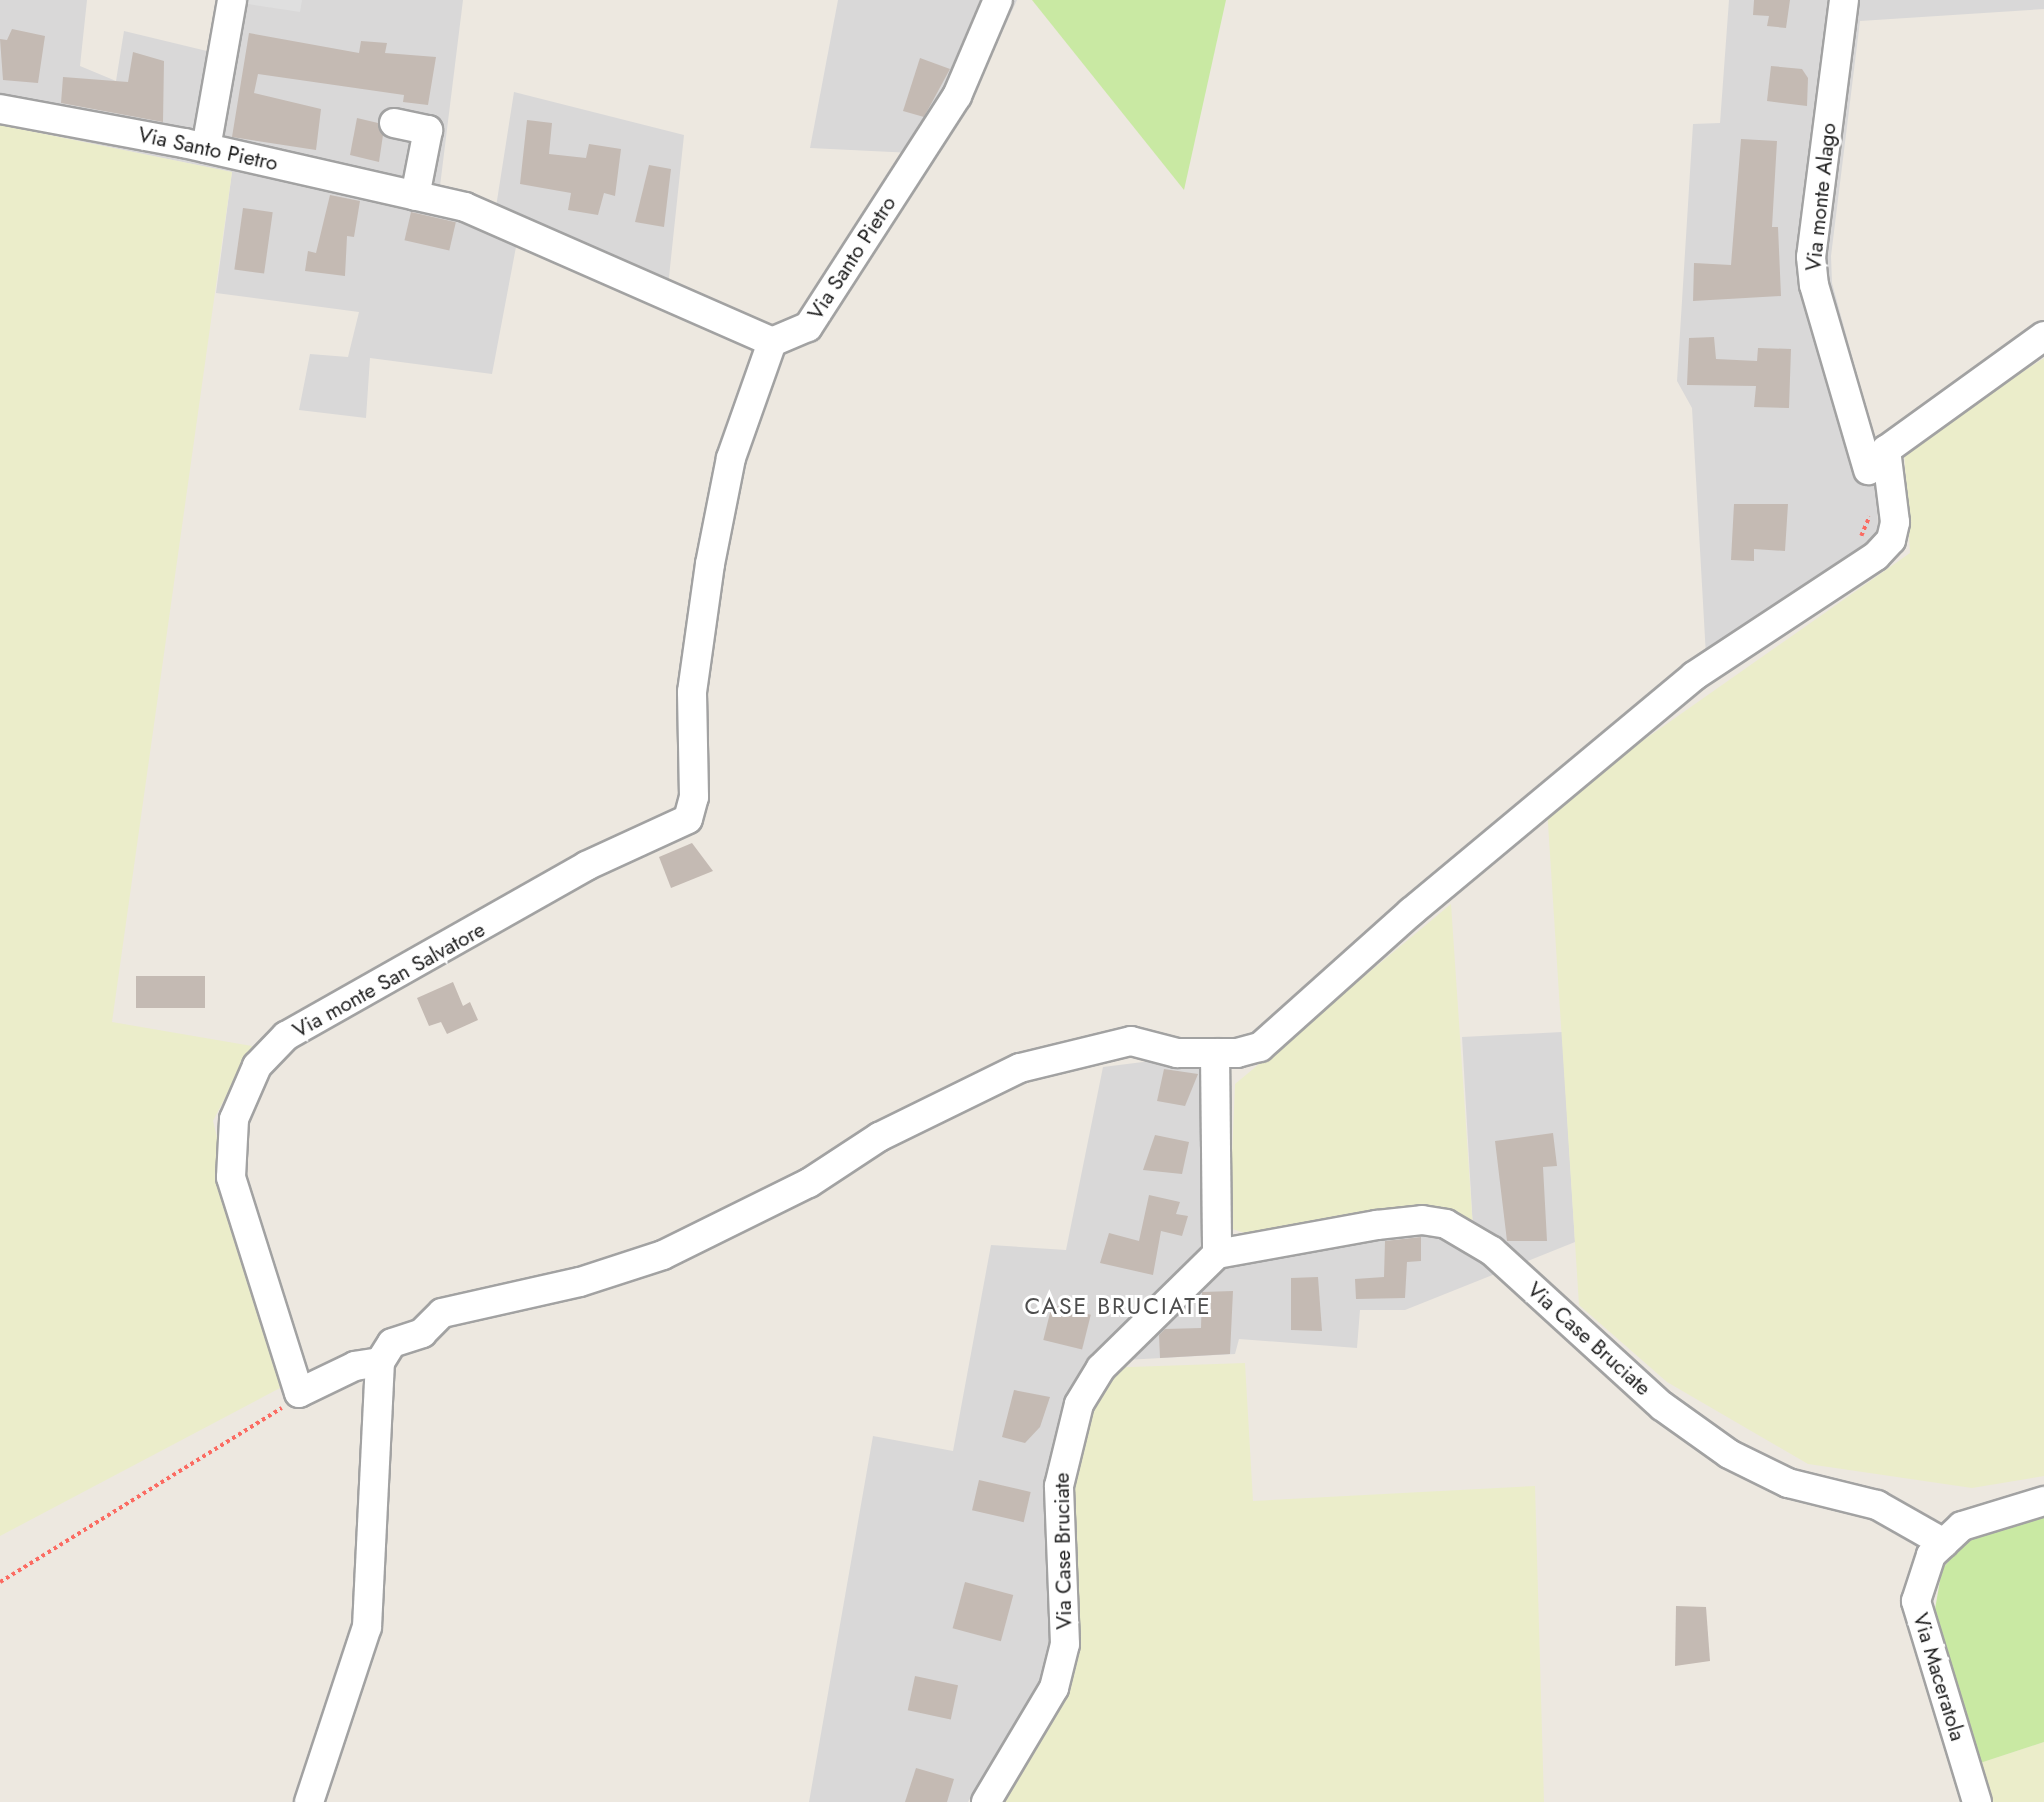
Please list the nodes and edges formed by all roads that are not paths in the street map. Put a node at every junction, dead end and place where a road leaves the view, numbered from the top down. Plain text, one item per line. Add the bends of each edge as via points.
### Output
1 (232, 0) edge
2 (998, 0) edge
3 (1844, 0) edge
4 (0, 109) edge
5 (394, 123) dead end
6 (206, 148) junction
7 (415, 196) junction
8 (2044, 336) edge
9 (772, 342) junction
10 (1868, 470) dead end
11 (1215, 1053) junction
12 (1217, 1254) junction
13 (380, 1362) junction
14 (2044, 1501) edge
15 (1944, 1543) junction
16 (309, 1802) edge
17 (986, 1802) edge
18 (1977, 1802) edge

1 - 6 street
2 - 9 street, Via Santo Pietro via 957,96 808,327
3 - 10 street, Via monte Alago via 1811,257 1814,285
4 - 6 street, Via Santo Pietro
5 - 7 street via 428,130
6 - 7 street, Via Santo Pietro
7 - 9 street, Via Santo Pietro via 465,207
8 - 11 street via 1886,450 1895,522 1891,540 1876,556 1694,676 1421,903 1261,1047
9 - 13 street, Via monte San Salvatore via 731,458 710,564 692,692 694,797 688,819 586,866 493,923 286,1036 257,1066 234,1119 231,1177 299,1393 355,1366
11 - 12 street
11 - 13 street via 1177,1053 1131,1041 1020,1068 879,1137 809,1183 663,1255 580,1282 442,1313 422,1333 392,1343
12 - 15 street, Via Case Bruciate via 1377,1225 1422,1220 1446,1224 1492,1251 1662,1406 1730,1454 1788,1483 1877,1505
12 - 17 street, Via Case Bruciate via 1101,1368 1079,1405 1059,1486 1065,1644 1054,1688
13 - 16 street via 367,1627
14 - 15 street, Via Maceratola via 1962,1526
15 - 18 street, Via Maceratola via 1931,1555 1916,1601

